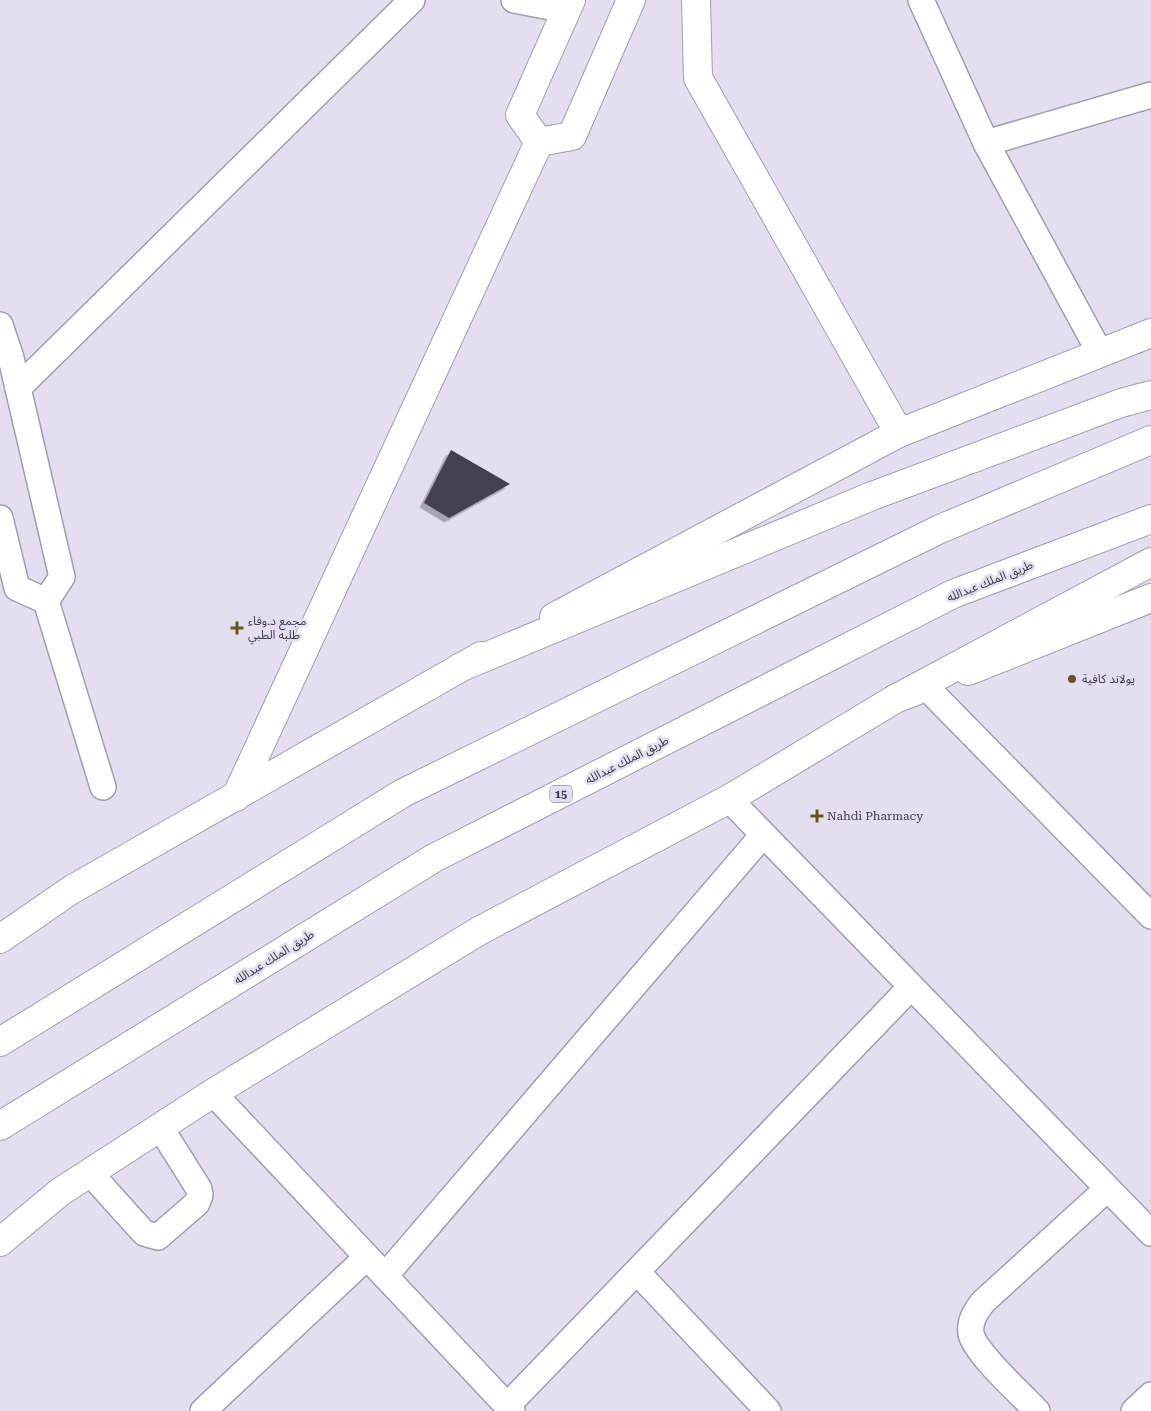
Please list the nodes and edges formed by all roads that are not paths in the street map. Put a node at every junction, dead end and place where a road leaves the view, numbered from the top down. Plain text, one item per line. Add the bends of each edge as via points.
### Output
1 (412, 0) edge
2 (514, 0) edge
3 (631, 0) edge
4 (696, 0) edge
5 (921, 0) edge
6 (569, 5) edge
7 (1151, 95) edge
8 (539, 142) junction
9 (986, 143) junction
10 (0, 325) edge
11 (1151, 333) edge
12 (1100, 353) junction
13 (18, 388) junction
14 (1151, 395) edge
15 (899, 433) junction
16 (1151, 440) edge
17 (0, 518) edge
18 (1151, 519) edge
19 (1151, 562) edge
20 (1151, 598) edge
21 (46, 601) junction
22 (459, 668) junction
23 (926, 687) junction
24 (895, 699) junction
25 (103, 787) dead end
26 (236, 797) junction
27 (729, 799) junction
28 (763, 835) junction
29 (1142, 894) edge
30 (1151, 916) edge
31 (0, 940) edge
32 (911, 987) junction
33 (0, 1042) edge
34 (214, 1093) junction
35 (0, 1126) edge
36 (160, 1127) junction
37 (90, 1173) junction
38 (1108, 1188) junction
39 (1151, 1233) edge
40 (0, 1242) edge
41 (367, 1257) junction
42 (637, 1272) junction
43 (385, 1276) junction
44 (1151, 1395) edge
45 (510, 1408) edge
46 (203, 1411) edge
47 (768, 1411) edge
48 (1037, 1411) edge
49 (1134, 1411) edge

1 - 13 street
2 - 6 street
3 - 8 main road via 572,136
4 - 15 main road via 698,78
5 - 9 street
6 - 8 main road via 520,115
7 - 9 street
8 - 26 main road
9 - 12 street
10 - 13 street
11 - 12 main road
12 - 15 main road
13 - 21 street via 62,577
14 - 22 main road via 1121,403 872,496
15 - 22 main road
16 - 33 main road via 940,529 403,793
17 - 21 street via 17,588
18 - 35 main road, طريق الملك عبدالله / 15 via 953,594 434,858
19 - 24 main road
20 - 23 main road
21 - 25 street
22 - 26 main road
23 - 24 main road
23 - 29 street
24 - 27 main road
26 - 31 main road via 71,890
27 - 28 street
27 - 34 main road via 479,931
28 - 32 street
28 - 43 street
29 - 30 street
32 - 38 street
32 - 42 street
34 - 36 main road
34 - 41 street
36 - 37 main road
36 - 37 street via 200,1195 197,1203 158,1238 144,1233
37 - 40 main road via 60,1192
38 - 39 street
38 - 48 street via 983,1302 971,1324 972,1335 983,1354
41 - 43 street
41 - 46 street
42 - 45 street
42 - 47 street
43 - 45 street
44 - 49 street

